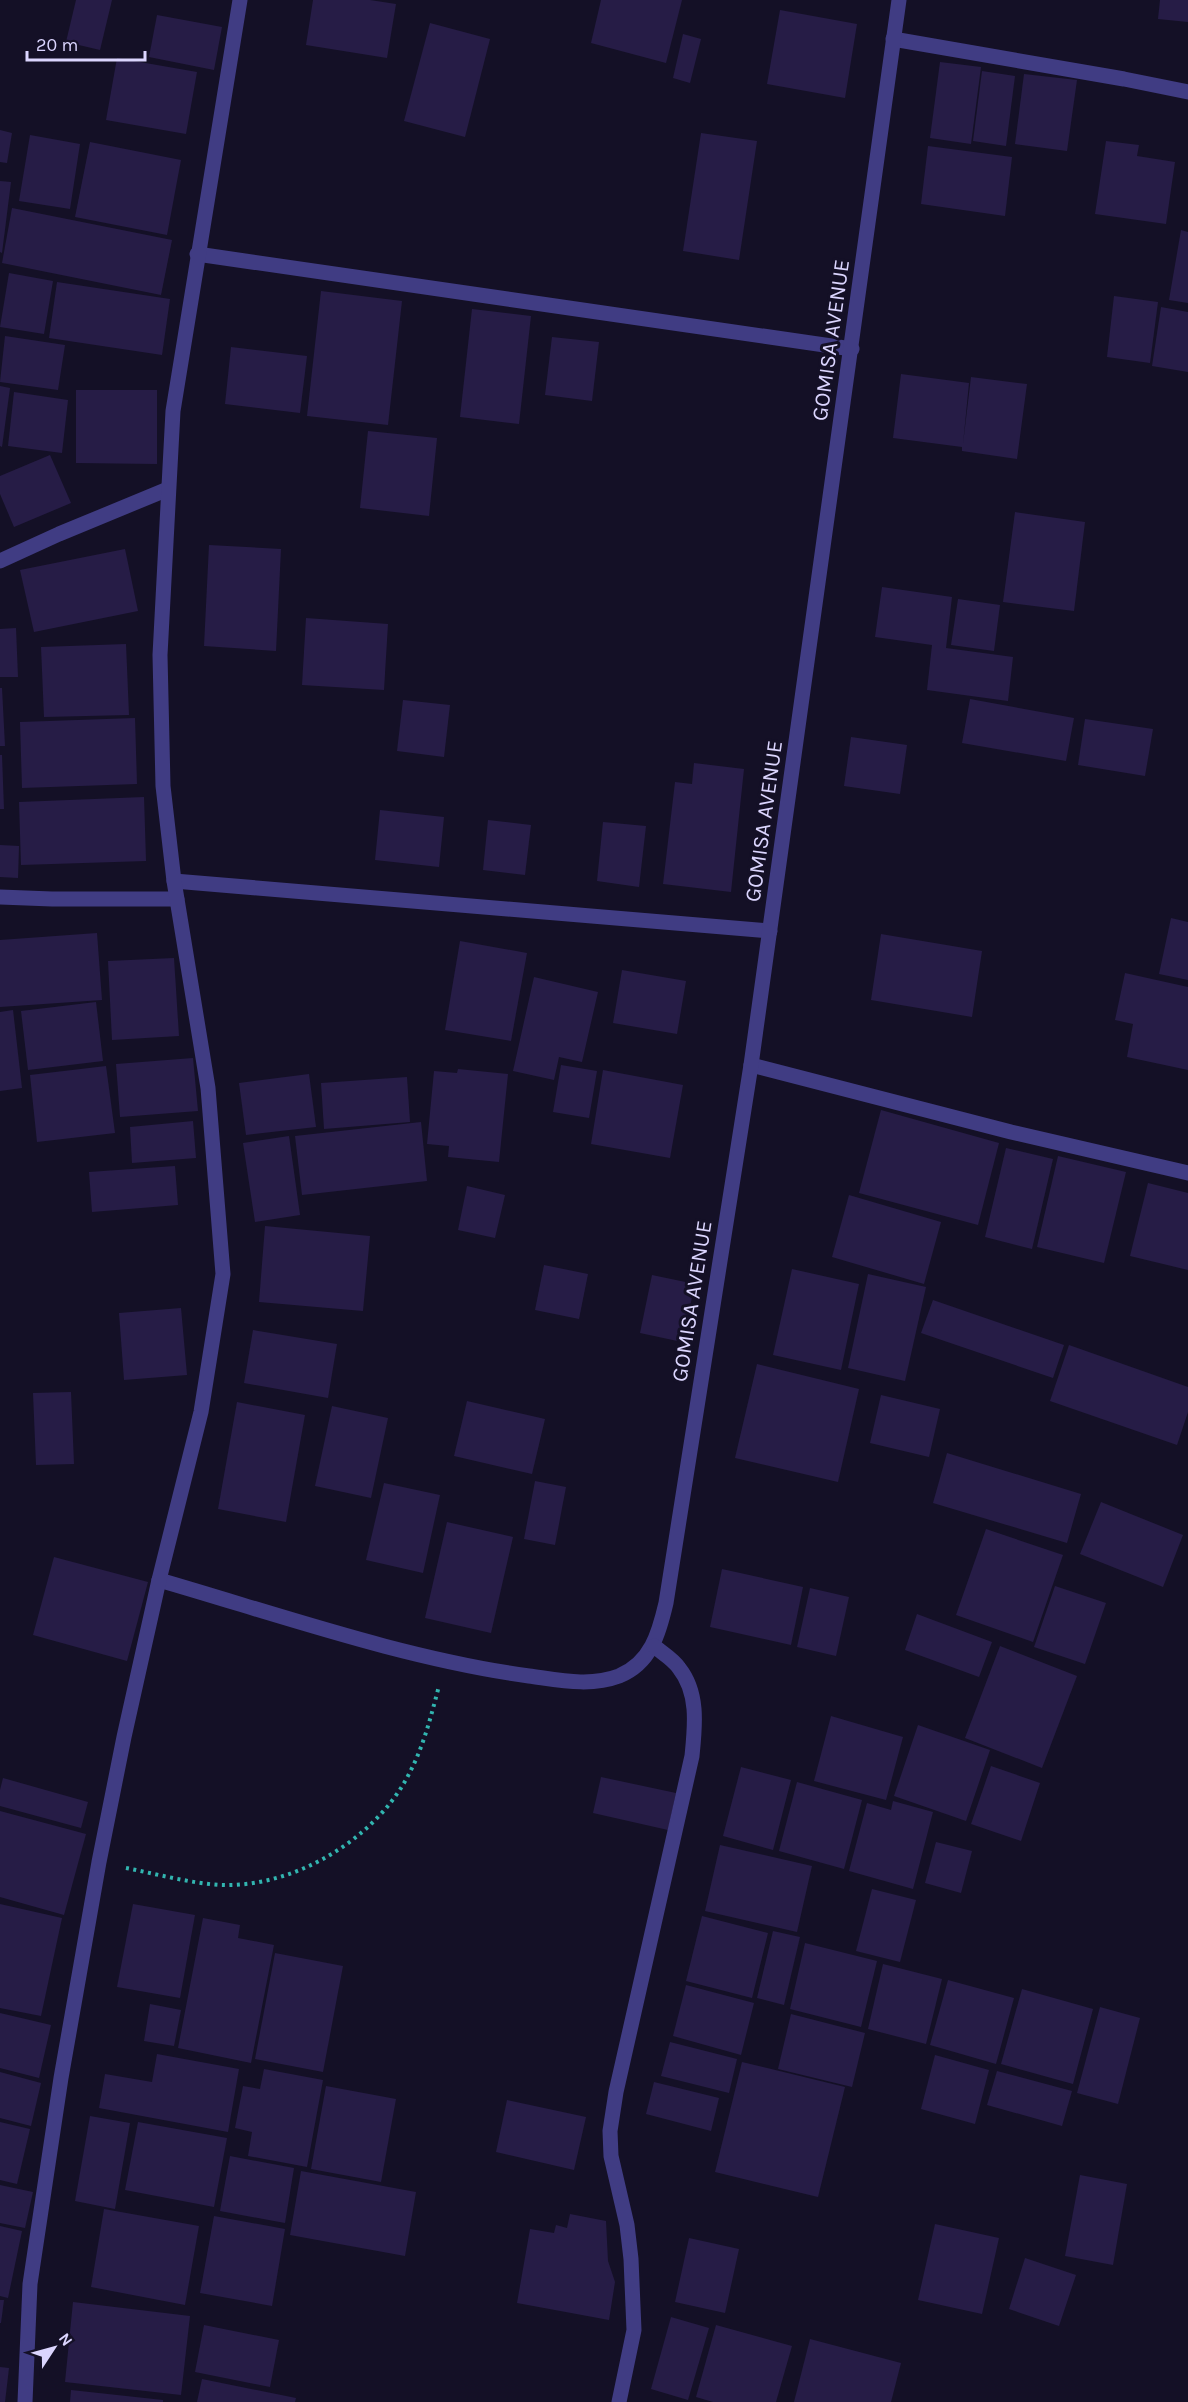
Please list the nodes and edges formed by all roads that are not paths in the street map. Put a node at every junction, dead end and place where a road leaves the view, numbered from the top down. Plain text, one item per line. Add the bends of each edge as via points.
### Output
1 (240, 0) edge
2 (898, 0) edge
3 (893, 39) junction
4 (1188, 92) edge
5 (197, 254) junction
6 (852, 349) junction
7 (168, 489) junction
8 (0, 561) edge
9 (174, 881) junction
10 (0, 897) edge
11 (177, 899) junction
12 (770, 931) junction
13 (751, 1065) junction
14 (1188, 1173) edge
15 (159, 1580) junction
16 (654, 1646) junction
17 (25, 2402) edge
18 (619, 2402) edge

1 - 5 street
2 - 3 street, GOMISA AVENUE
3 - 4 street
3 - 6 street, GOMISA AVENUE
5 - 6 street
5 - 7 street via 173,411
6 - 12 street, GOMISA AVENUE
7 - 8 street
7 - 9 street via 160,655 163,786
9 - 11 street
9 - 12 street
10 - 11 street
11 - 15 street via 208,1088 223,1274 201,1412
12 - 13 street, GOMISA AVENUE
13 - 14 street
13 - 16 street, GOMISA AVENUE via 666,1603
15 - 16 street via 445,1662 498,1671 592,1682 620,1675 639,1663
15 - 17 street via 99,1862 61,2078 30,2284
16 - 18 street via 685,1677 692,1693 694,1735 610,2131 627,2225 634,2297 634,2330

